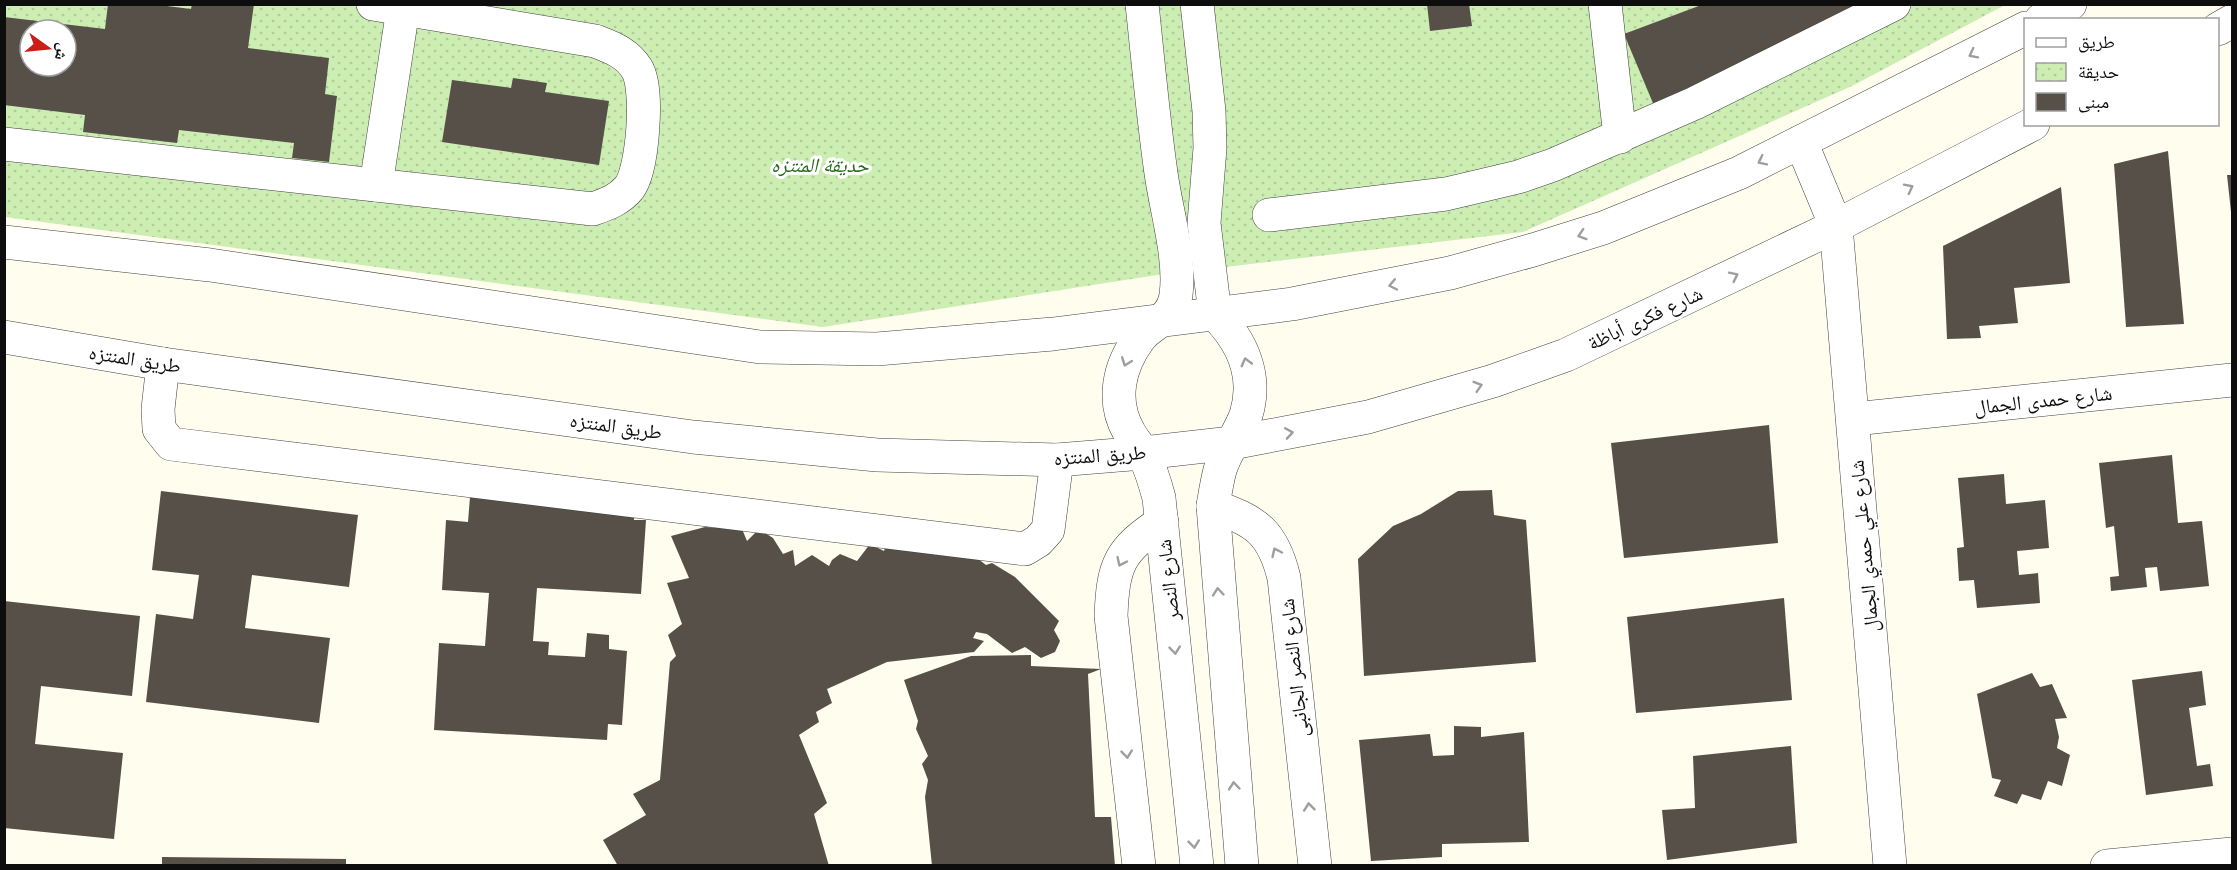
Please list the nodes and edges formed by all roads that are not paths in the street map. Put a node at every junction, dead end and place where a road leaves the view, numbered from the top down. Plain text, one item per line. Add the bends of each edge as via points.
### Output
1 (1142, 4) edge
2 (1197, 4) edge
3 (1605, 4) edge
4 (1894, 4) edge
5 (2070, 4) edge
6 (388, 7) edge
7 (2046, 18) edge
8 (2024, 29) edge
9 (2028, 126) edge
10 (1620, 136) junction
11 (1801, 142) junction
12 (4, 144) edge
13 (1208, 166) junction
14 (1161, 170) junction
15 (376, 185) junction
16 (1269, 215) dead end
17 (1836, 226) junction
18 (4, 242) edge
19 (1215, 314) junction
20 (1165, 320) junction
21 (4, 337) edge
22 (163, 364) junction
23 (2232, 380) edge
24 (1854, 419) junction
25 (1232, 442) junction
26 (1143, 453) junction
27 (1057, 460) junction
28 (1213, 506) junction
29 (1162, 522) junction
30 (2232, 854) edge
31 (1139, 866) edge
32 (1197, 866) edge
33 (1242, 866) edge
34 (1315, 866) edge
35 (1890, 866) edge
36 (2107, 866) edge

1 - 14 street
2 - 13 street via 1209,111
3 - 10 street
4 - 10 street via 1769,68
5 - 7 street
6 - 15 street
6 - 15 street via 596,41 620,50 638,70 644,96 638,166 630,186 614,202 593,209
8 -> 11 street
17 -> 9 street, شارع فكرى أباظة
10 - 16 street via 1553,165 1482,187
11 - 17 street, شارع علي حمدي الجمال
11 -> 19 street via 1671,202 1533,250 1382,287
12 - 15 street
13 - 14 street via 1198,176 1186,180 1172,178
13 - 19 street via 1204,223
14 - 20 street via 1176,272 1176,296
17 - 24 street, شارع علي حمدي الجمال
25 -> 17 street, شارع فكرى أباظة via 1368,417 1566,355
18 - 20 street via 210,265 760,346 878,349
19 - 20 street
25 -> 19 street via 1250,393 1248,370 1242,348
20 -> 26 street, شارع النصر via 1137,341 1127,356 1120,380 1119,407 1128,432
21 - 22 street, طريق المنتزه
22 - 27 street, طريق المنتزه via 693,437 877,455
22 - 27 street via 159,429 171,444 1024,549 1048,530
23 - 24 street, شارع حمدى الجمال
24 - 35 street, شارع علي حمدي الجمال
25 - 26 street, طريق المنتزه
25 - 28 street via 1220,470
26 - 27 street, طريق المنتزه
26 - 29 street, شارع النصر
33 -> 28 street
34 -> 28 street, شارع النصر الجانبى via 1284,578 1278,554 1264,532 1244,517
29 -> 31 street via 1136,539 1120,560 1113,587 1112,616
29 -> 32 street, شارع النصر
30 - 36 street

